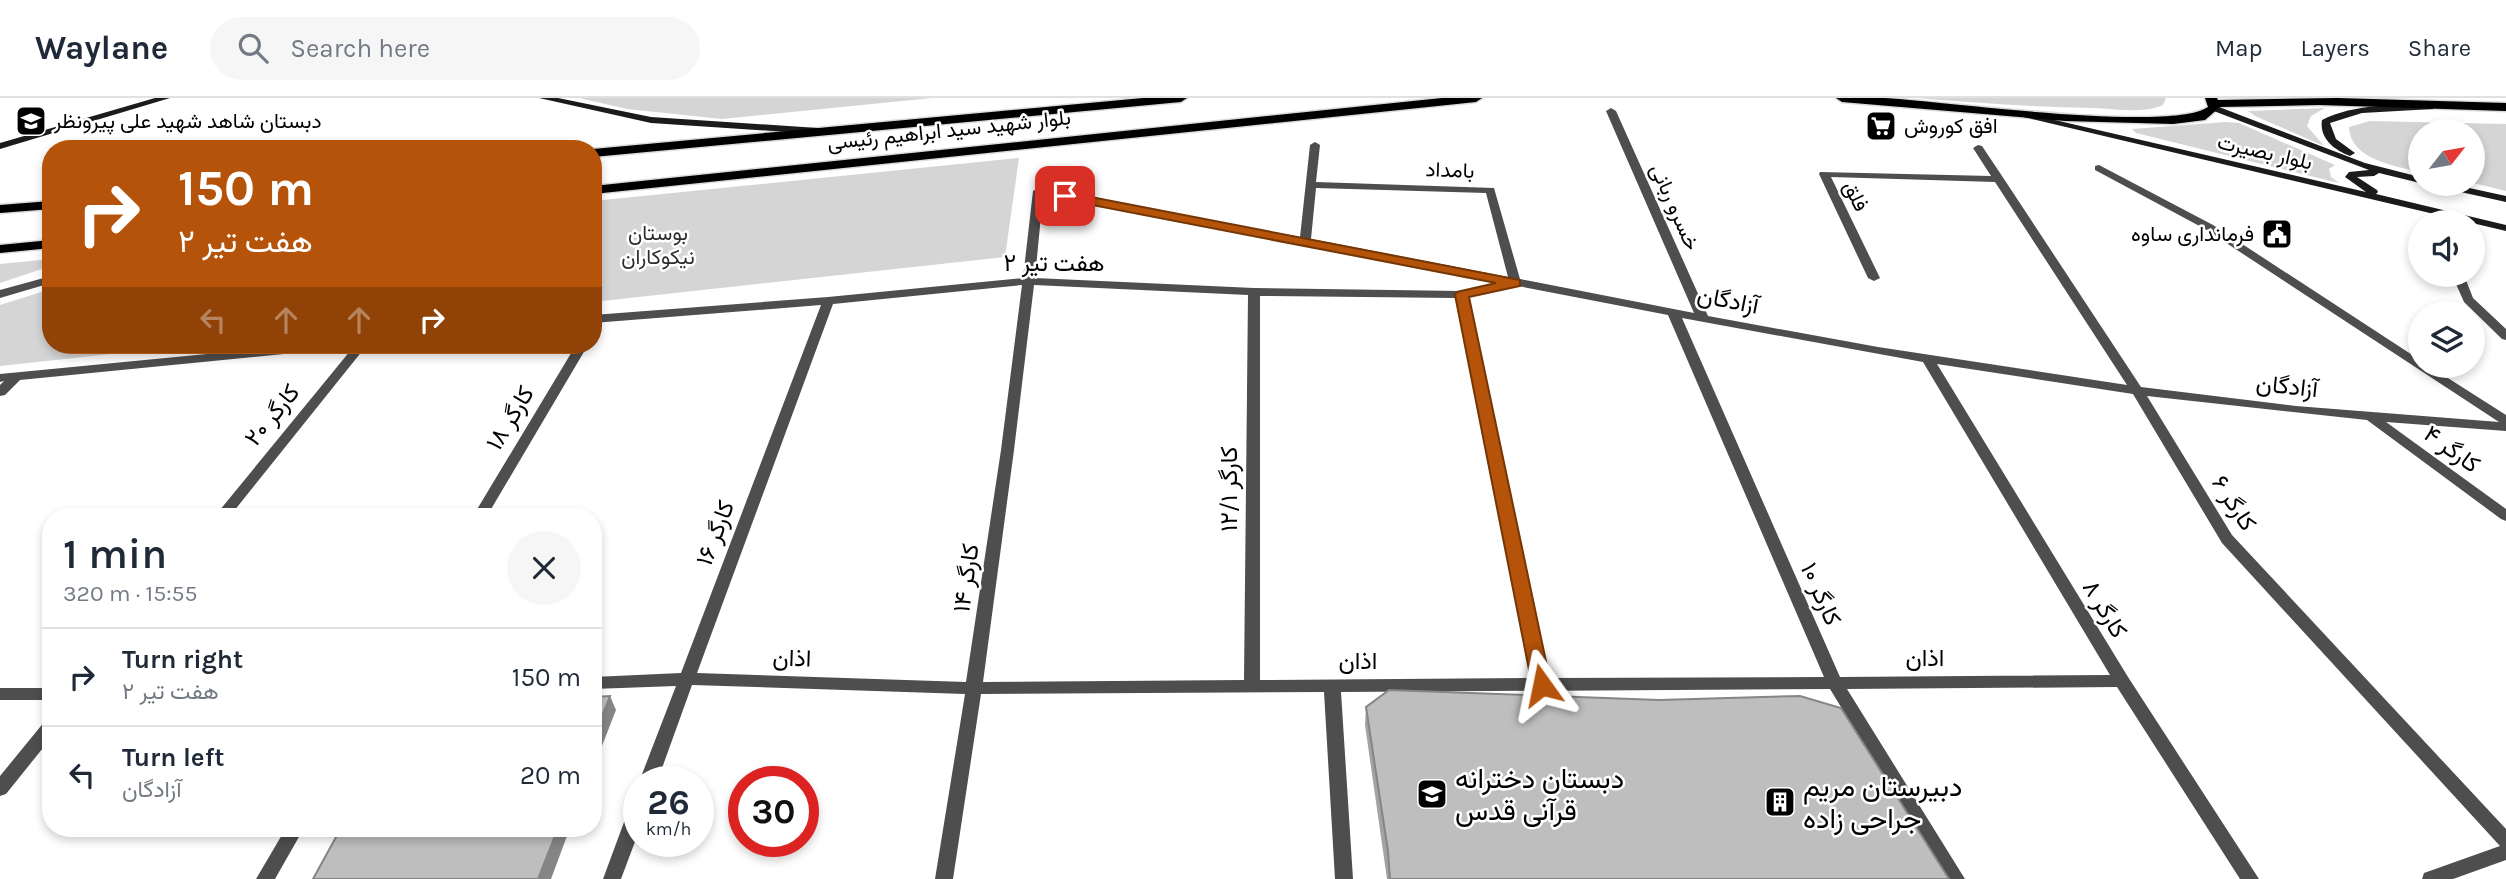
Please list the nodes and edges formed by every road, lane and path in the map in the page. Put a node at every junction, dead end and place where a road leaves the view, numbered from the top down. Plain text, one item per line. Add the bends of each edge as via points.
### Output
1 (165, 98) edge
2 (544, 98) edge
3 (1181, 98) edge
4 (1476, 98) edge
5 (1842, 98) edge
6 (2315, 99) edge
7 (2213, 103) edge
8 (2442, 106) junction
9 (2506, 107) edge
10 (1611, 111) dead end
11 (2015, 114) junction
12 (830, 131) junction
13 (1315, 145) dead end
14 (0, 146) edge
15 (1978, 148) dead end
16 (602, 152) edge
17 (2099, 168) dead end
18 (2382, 171) junction
19 (2408, 177) edge
20 (1999, 179) junction
21 (2408, 179) edge
22 (1312, 185) junction
23 (602, 189) edge
24 (2485, 195) edge
25 (2506, 200) edge
26 (42, 206) edge
27 (0, 209) edge
28 (2424, 209) junction
29 (2506, 228) edge
30 (1305, 242) junction
31 (42, 245) edge
32 (0, 249) edge
33 (1874, 278) dead end
34 (1029, 281) junction
35 (42, 282) edge
36 (1515, 283) junction
37 (2463, 287) edge
38 (1254, 292) junction
39 (0, 294) edge
40 (1461, 295) junction
41 (828, 301) junction
42 (1672, 312) junction
43 (1703, 319) junction
44 (602, 320) edge
45 (2506, 336) edge
46 (242, 354) edge
47 (354, 354) edge
48 (577, 354) edge
49 (2408, 357) edge
50 (1927, 359) junction
51 (17, 376) junction
52 (0, 378) edge
53 (2440, 378) edge
54 (0, 392) edge
55 (2138, 392) junction
56 (2372, 419) junction
57 (2506, 421) edge
58 (2506, 427) edge
59 (229, 508) edge
60 (485, 508) edge
61 (2506, 516) edge
62 (686, 679) junction
63 (2122, 681) junction
64 (602, 683) edge
65 (1835, 683) junction
66 (1542, 685) junction
67 (1332, 686) junction
68 (1252, 687) junction
69 (974, 688) junction
70 (0, 694) edge
71 (42, 694) edge
72 (42, 737) edge
73 (654, 766) edge
74 (0, 789) edge
75 (290, 837) edge
76 (2506, 841) edge
77 (623, 849) edge
78 (2506, 852) edge
79 (265, 879) edge
80 (612, 879) edge
81 (944, 879) edge
82 (1344, 879) edge
83 (1956, 879) edge
84 (2250, 879) edge
85 (2431, 879) edge

1 - 14 main road
2 - 12 main road via 651,120
3 - 12 main road, بلوار شهید سید ابراهیم رئیسی
4 - 23 main road, بلوار شهید سید ابراهیم رئیسی
5 - 11 main road
6 - 7 main road
6 - 8 main road
7 - 11 main road via 2201,117 2180,120
7 - 18 main road, بلوار بصیرت
8 - 9 main road
8 - 18 main road via 2364,111 2325,122 2326,135 2337,146
10 - 43 street, خسرو ربانی
11 - 28 main road, بلوار بصیرت
12 - 16 main road, بلوار شهید سید ابراهیم رئیسی
13 - 22 street
15 - 20 street, کارگر ۶
17 - 49 street via 2210,227
18 - 19 main road, بلوار بصیرت
20 - 33 street, فلق via 1824,174
20 - 55 street, کارگر ۶
21 - 28 main road via 2362,173 2350,177 2366,189
22 - 30 street
22 - 36 street, بامداد via 1490,190
24 - 25 main road
26 - 27 main road
28 - 29 main road, بلوار بصیرت
30 - 34 street, آزادگان via 1038,191
30 - 36 street, آزادگان
31 - 32 main road
34 - 38 street, هفت تیر ۲
34 - 41 street, هفت تیر ۲
34 - 69 street, کارگر ۱۴
35 - 39 street
36 - 40 street, هفت تیر ۲
36 - 42 street, آزادگان
37 - 45 street via 2468,299
38 - 40 street, هفت تیر ۲
38 - 68 street, کارگر ۱۲/۱
40 - 66 street
41 - 44 street, هفت تیر ۲
41 - 62 street, کارگر ۱۶
42 - 43 street, آزادگان
42 - 65 street, کارگر ۱۰
43 - 50 street, آزادگان
46 - 51 street
47 - 59 street, کارگر ۲۰
48 - 60 street, کارگر ۱۸
50 - 55 street, آزادگان
50 - 63 street, کارگر ۸
51 - 52 street
51 - 54 street
53 - 57 street
55 - 56 street, آزادگان
55 - 76 street, کارگر ۶ via 2227,539
56 - 58 street, آزادگان
56 - 61 street, کارگر ۴
62 - 64 street, اذان
62 - 69 street, اذان
62 - 73 street, کارگر ۱۶
63 - 65 street, اذان
63 - 84 street, کارگر ۸
65 - 66 street, اذان
65 - 83 street, کارگر ۱۰
66 - 67 street, اذان
67 - 68 street, اذان
67 - 82 street
68 - 69 street, اذان
69 - 81 street, کارگر ۱۴
70 - 71 street
72 - 74 street
75 - 79 street
77 - 80 street
78 - 85 street

